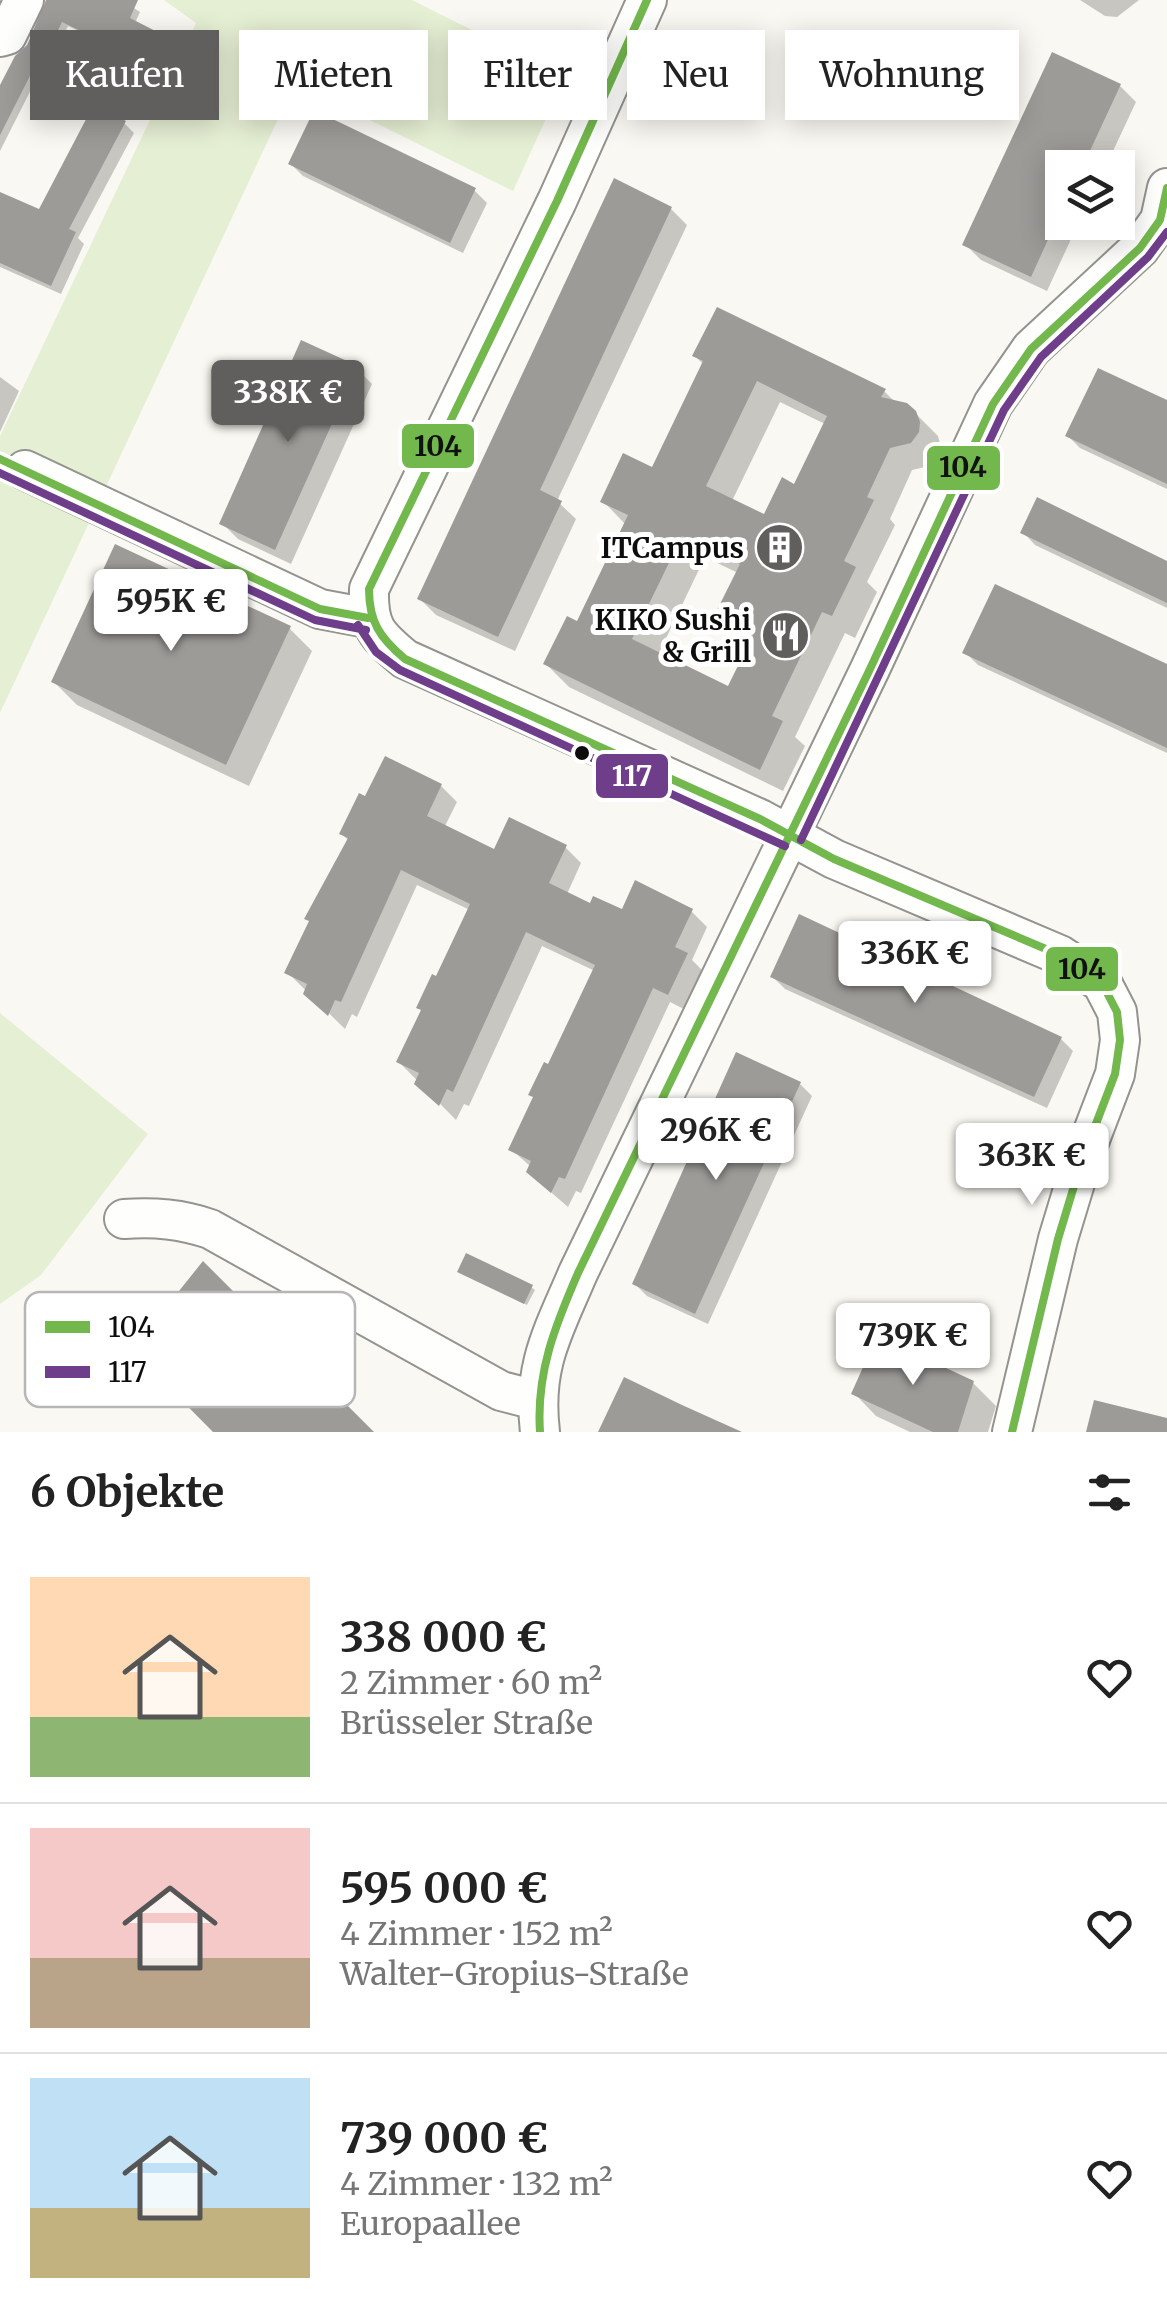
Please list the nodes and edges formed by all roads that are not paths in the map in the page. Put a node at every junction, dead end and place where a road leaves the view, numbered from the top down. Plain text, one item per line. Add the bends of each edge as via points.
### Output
1 (24, 0) edge
2 (647, 0) edge
3 (0, 37) edge
4 (1165, 210) edge
5 (25, 470) dead end
6 (368, 618) junction
7 (790, 835) junction
8 (124, 1219) dead end
9 (323, 1292) edge
10 (355, 1310) edge
11 (538, 1416) edge
12 (1012, 1432) edge

1 - 3 street
2 - 6 street via 369,589
4 - 7 street via 1120,269 1031,349 994,404
5 - 6 street via 320,609
6 - 7 street via 405,659
7 - 11 street via 578,1273 540,1365
7 - 12 street via 1084,968 1102,983 1117,1012 1115,1074 1058,1239
8 - 9 street via 185,1220 210,1229
10 - 11 street

